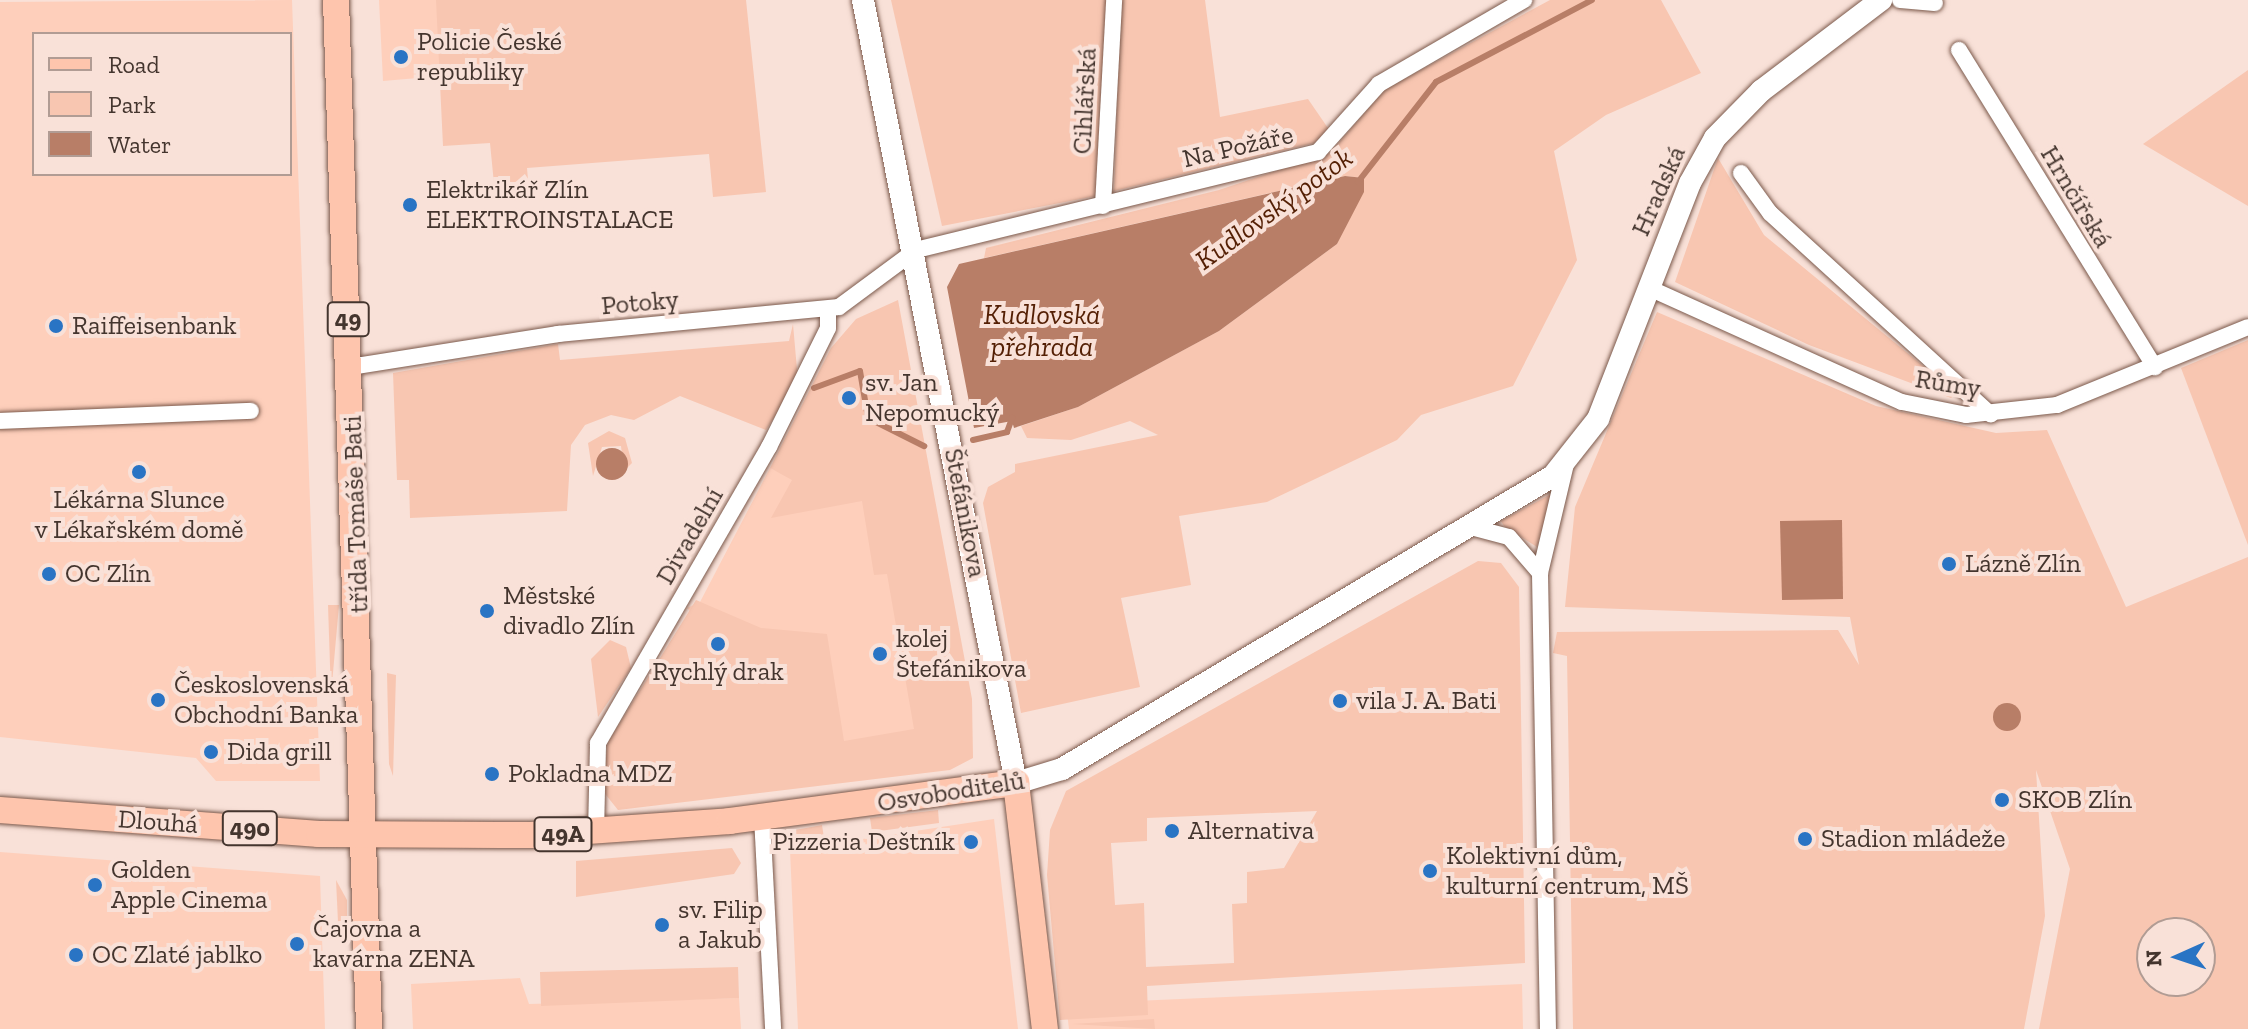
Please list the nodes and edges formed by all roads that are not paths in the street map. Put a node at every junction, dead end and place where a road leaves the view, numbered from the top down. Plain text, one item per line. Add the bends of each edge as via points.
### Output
1 (336, 0) edge
2 (863, 0) edge
3 (1114, 0) edge
4 (1524, 0) edge
5 (1881, 0) edge
6 (1900, 0) edge
7 (1935, 3) dead end
8 (1959, 50) dead end
9 (1741, 173) dead end
10 (1103, 206) junction
11 (916, 250) junction
12 (1649, 288) junction
13 (828, 310) junction
14 (2248, 327) edge
15 (350, 367) junction
16 (2155, 367) junction
17 (251, 411) dead end
18 (1991, 415) junction
19 (0, 421) edge
20 (1566, 464) junction
21 (1471, 527) junction
22 (1540, 573) junction
23 (1016, 783) junction
24 (0, 810) edge
25 (762, 817) junction
26 (364, 832) junction
27 (596, 833) junction
28 (1047, 1026) edge
29 (369, 1029) edge
30 (773, 1029) edge
31 (1548, 1029) edge

1 - 15 main road, třída Tomáše Bati / 49
2 - 11 street, Štefánikova
3 - 10 street, Cihlářská
4 - 10 street, Na Požáře via 1386,79 1318,152
5 - 12 street, Hradská via 1761,91 1715,138
6 - 7 street
8 - 16 street, Hrnčířská
9 - 18 street via 1770,213
10 - 11 street, Na Požáře
11 - 13 street, Potoky via 850,302
11 - 23 street, Štefánikova
12 - 18 street, Růmy via 1902,402
12 - 20 street, Hradská via 1598,419
13 - 15 street, Potoky via 558,334
13 - 27 street, Divadelní via 828,328 769,447 598,743
14 - 16 street, Růmy
15 - 26 main road, třída Tomáše Bati / 49
16 - 18 street, Růmy via 2057,405
17 - 19 street
20 - 21 street, Hradská
20 - 22 street, Hradská
21 - 22 street via 1509,537
21 - 23 street, Osvoboditelů via 1062,769
22 - 31 street, Hradská
23 - 25 main road, Osvoboditelů / 49A
23 - 28 main road, Štefánikova
24 - 26 main road, Dlouhá / 490
25 - 27 main road, Osvoboditelů / 49A
25 - 30 street
26 - 27 main road, Osvoboditelů / 49A
26 - 29 main road, třída Tomáše Bati

